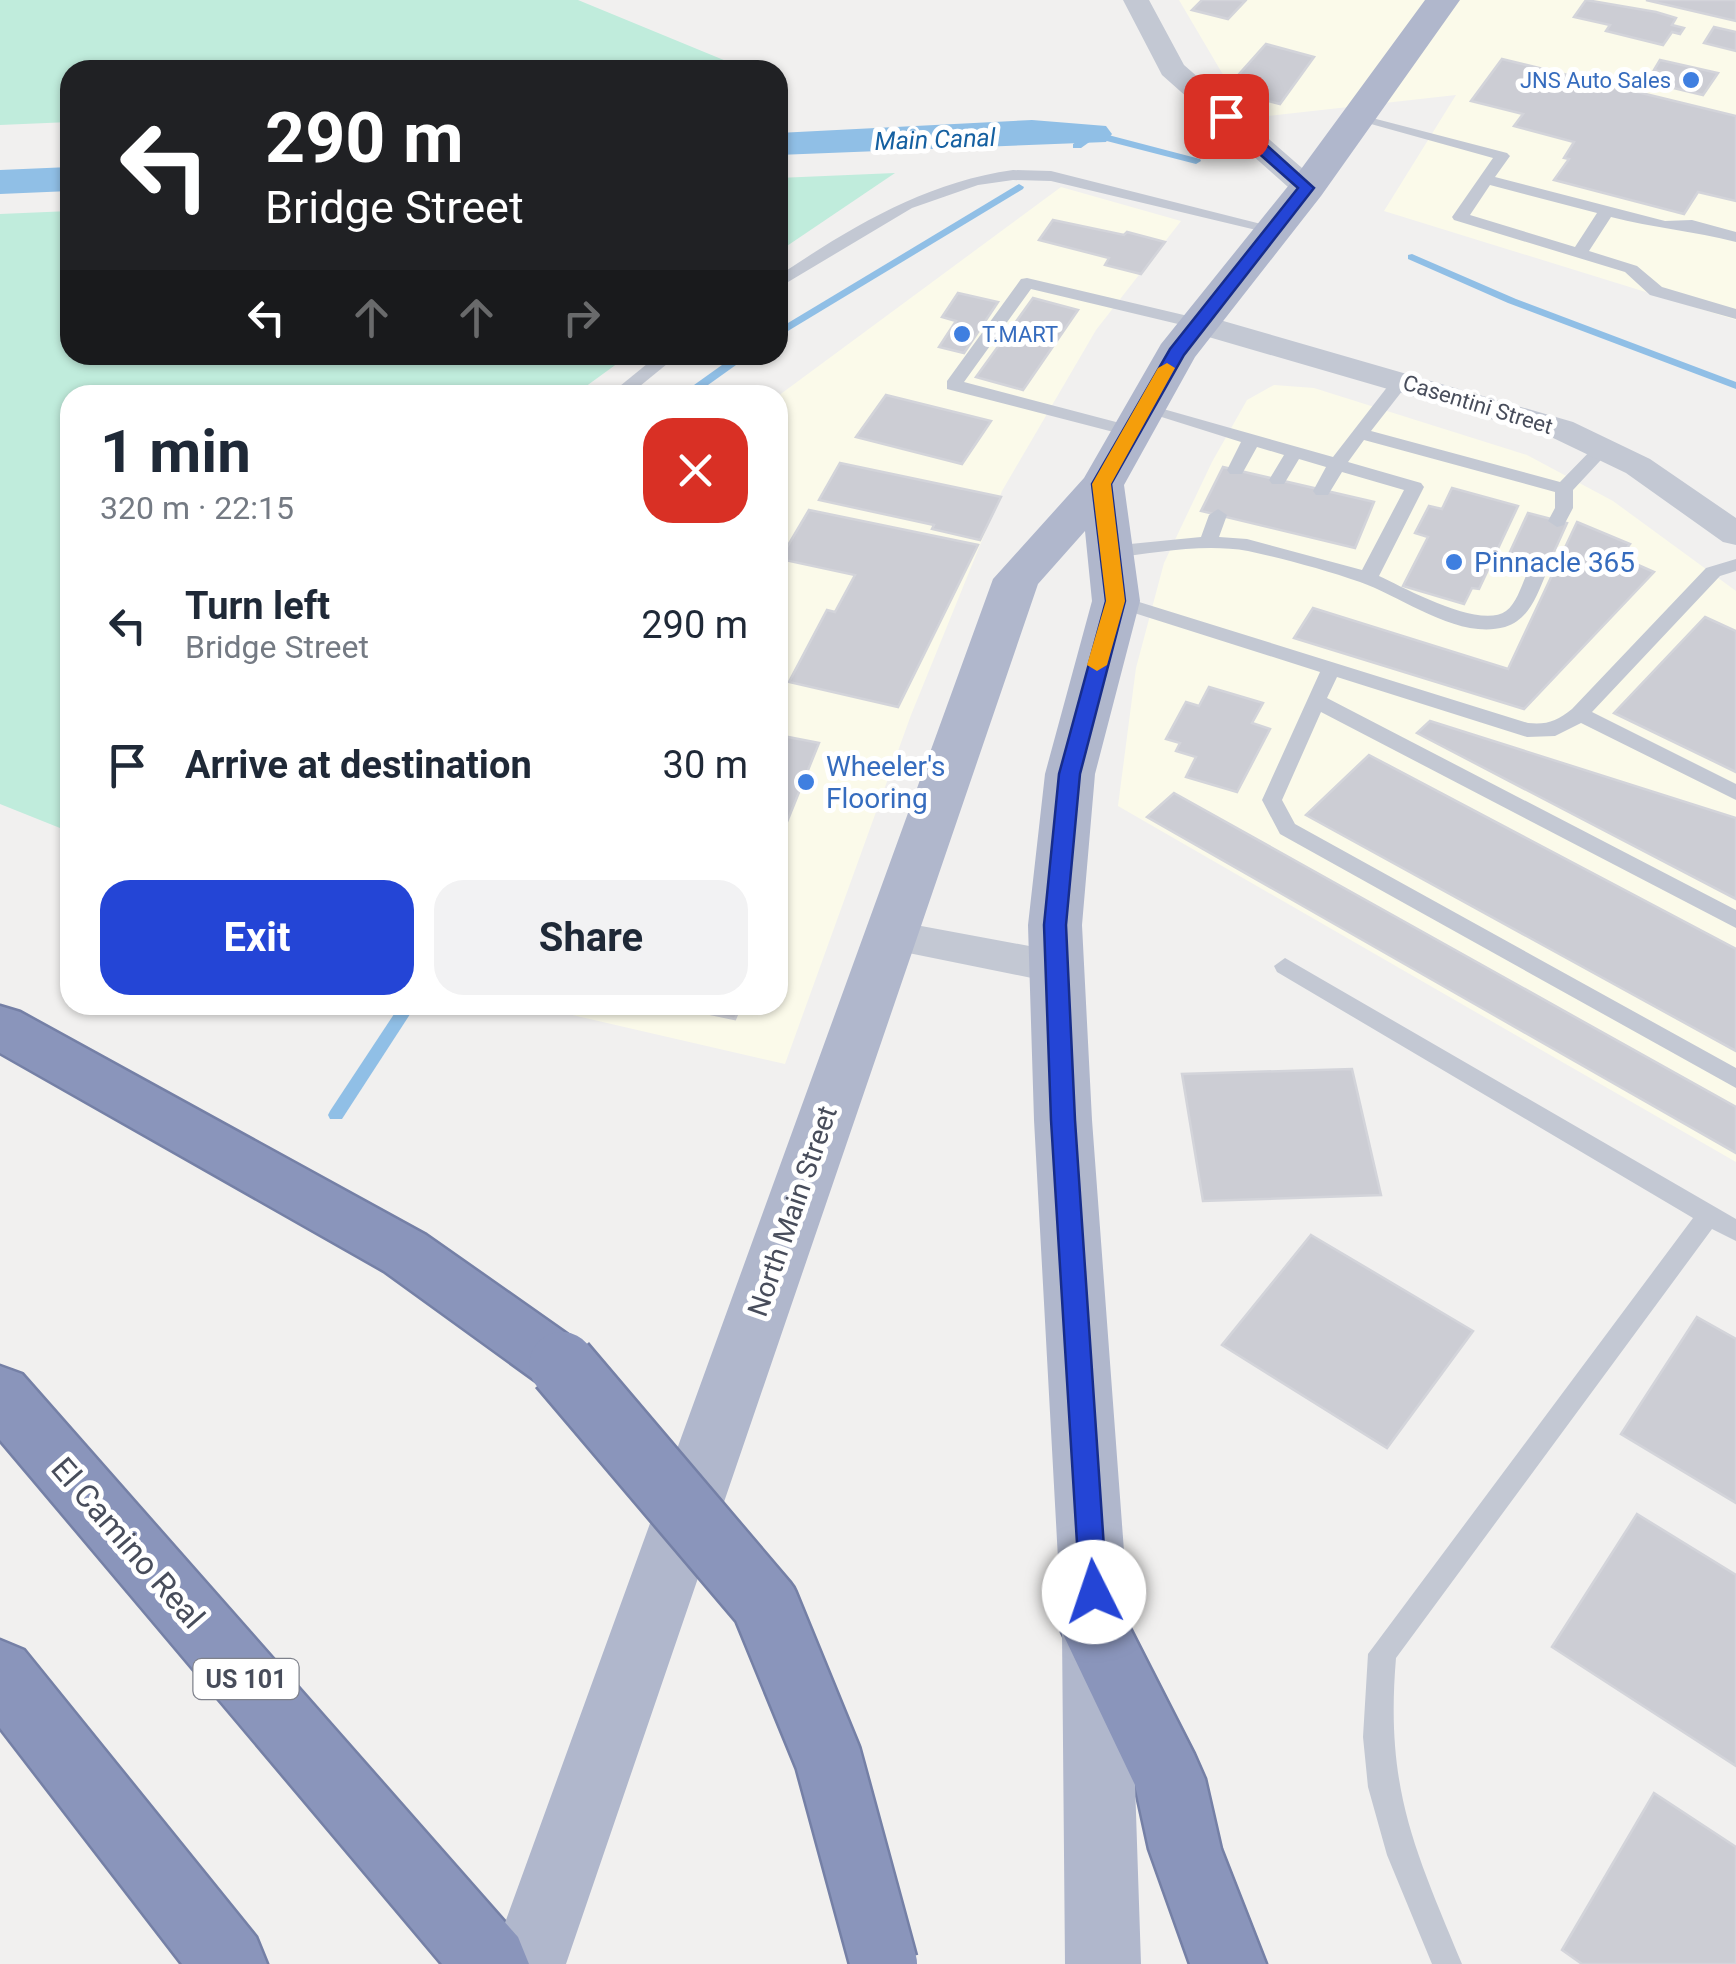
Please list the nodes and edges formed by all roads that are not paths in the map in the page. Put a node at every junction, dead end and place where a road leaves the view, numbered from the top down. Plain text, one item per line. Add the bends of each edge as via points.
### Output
1 (1136, 0) edge
2 (1443, 0) edge
3 (1358, 116) junction
4 (1486, 179) junction
5 (1306, 188) junction
6 (1607, 210) junction
7 (1273, 229) junction
8 (1736, 237) edge
9 (1579, 253) junction
10 (788, 277) edge
11 (1736, 314) edge
12 (1199, 324) junction
13 (656, 365) edge
14 (1401, 381) junction
15 (630, 385) edge
16 (1136, 420) junction
17 (1361, 434) junction
18 (1251, 440) junction
19 (1604, 447) junction
20 (1294, 453) junction
21 (1337, 464) junction
22 (1236, 470) dead end
23 (1278, 480) dead end
24 (1102, 484) junction
25 (1564, 489) junction
26 (1322, 490) dead end
27 (1218, 514) dead end
28 (1556, 521) dead end
29 (1256, 524) dead end
30 (1736, 534) edge
31 (1304, 535) dead end
32 (1208, 542) junction
33 (1247, 546) junction
34 (1294, 557) junction
35 (1736, 564) edge
36 (1536, 574) dead end
37 (1113, 576) junction
38 (1368, 578) junction
39 (1330, 669) junction
40 (1316, 701) junction
41 (1578, 714) junction
42 (1736, 793) edge
43 (1736, 920) edge
44 (888, 935) junction
45 (1285, 966) dead end
46 (1056, 967) junction
47 (0, 1026) edge
48 (1736, 1079) edge
49 (1709, 1216) junction
50 (1736, 1231) edge
51 (0, 1394) edge
52 (1096, 1632) junction
53 (0, 1673) edge
54 (229, 1964) edge
55 (491, 1964) edge
56 (528, 1964) edge
57 (884, 1964) edge
58 (1103, 1964) edge
59 (1228, 1964) edge
60 (1447, 1964) edge

1 - 5 street via 1172,68
2 - 3 main road, North Main Street
3 - 4 lane via 1502,156
3 - 5 main road, North Main Street
4 - 6 lane
4 - 9 lane via 1460,218
5 - 7 main road, North Main Street
6 - 8 lane
6 - 9 lane
7 - 10 lane via 1016,172 979,176 904,206
7 - 12 main road, North Main Street
9 - 11 lane via 1631,269 1656,291
12 - 14 street, Casentini Street
12 - 16 main road, North Main Street
12 - 16 lane via 1027,283 953,385
13 - 15 lane
14 - 17 lane
14 - 19 street, Casentini Street
16 - 18 lane
16 - 24 main road, North Main Street
17 - 21 lane
17 - 25 lane
18 - 20 lane
18 - 22 lane
19 - 25 lane
19 - 30 street, Casentini Street
20 - 21 lane
20 - 23 lane
21 - 26 lane
21 - 38 lane via 1415,487
24 - 37 main road
24 - 44 main road, North Main Street via 1016,579
25 - 28 lane
27 - 32 lane
29 - 33 lane
31 - 34 lane
32 - 33 lane
32 - 37 lane
33 - 34 lane
34 - 38 lane
35 - 41 lane via 1713,572
36 - 38 lane via 1517,613 1496,624 1481,624
37 - 39 lane
37 - 46 main road via 1070,774
39 - 40 lane
39 - 41 lane via 1526,730 1562,729
40 - 43 lane
40 - 48 lane via 1272,800 1288,828
41 - 42 lane
44 - 46 street
44 - 56 main road, North Main Street
45 - 49 lane
46 - 52 main road
47 - 57 highway, bridge via 405,1253 562,1364 764,1604 828,1758
49 - 50 lane
49 - 60 lane via 1382,1654 1376,1719 1383,1786 1406,1868
51 - 55 highway, El Camino Real / US 101
52 - 58 main road
52 - 59 highway via 1169,1779 1185,1849
53 - 54 highway

